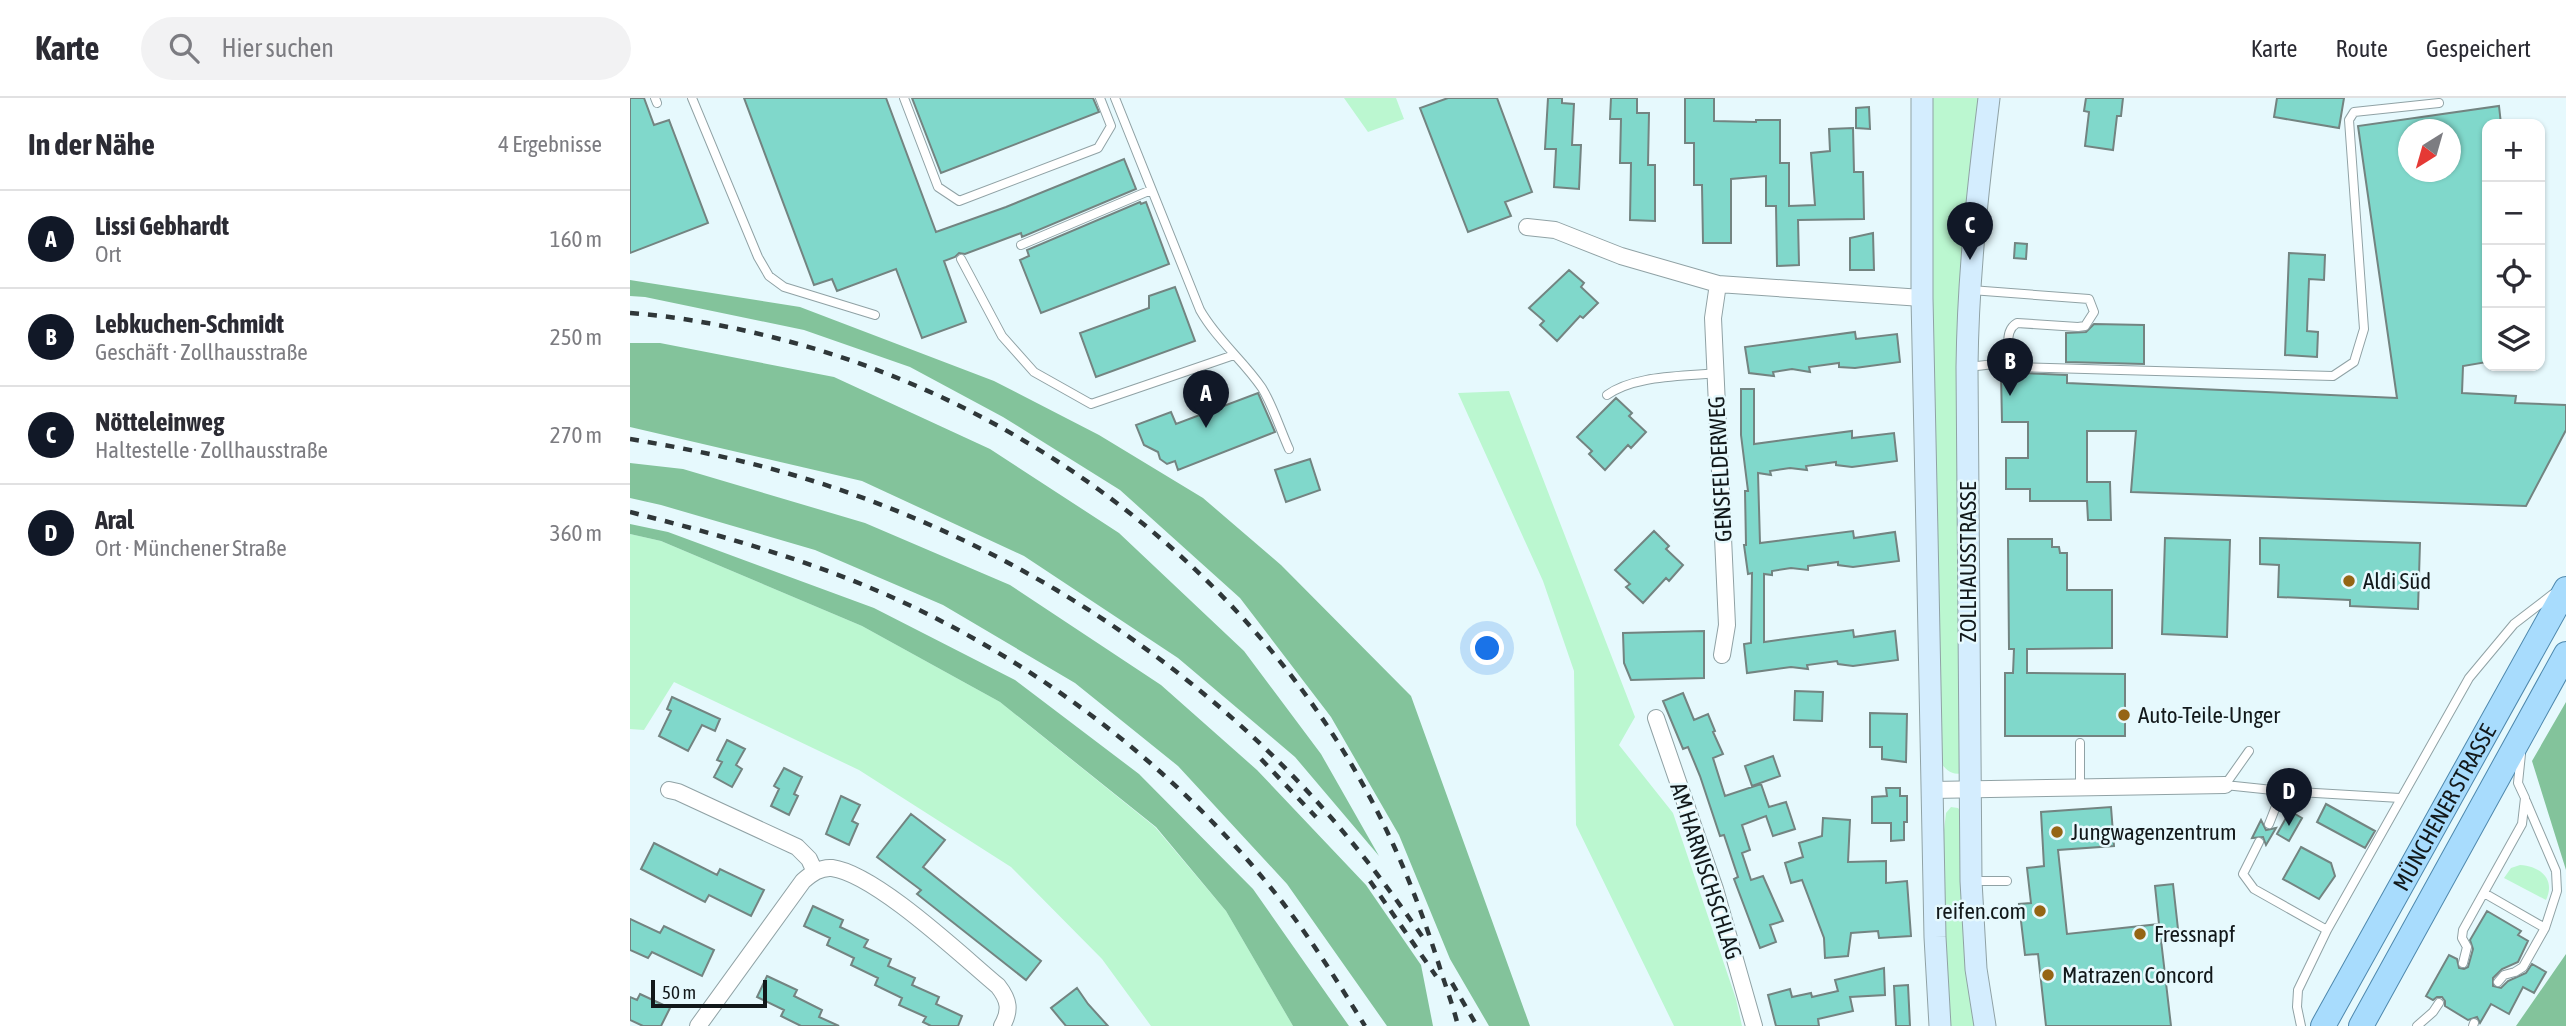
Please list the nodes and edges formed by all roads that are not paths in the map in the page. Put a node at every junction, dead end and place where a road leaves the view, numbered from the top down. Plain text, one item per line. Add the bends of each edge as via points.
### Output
1 (692, 98) edge
2 (904, 98) edge
3 (1100, 98) edge
4 (1115, 98) edge
5 (1922, 98) edge
6 (1989, 98) edge
7 (2439, 103) dead end
8 (1151, 190) junction
9 (1527, 227) dead end
10 (1021, 245) dead end
11 (961, 259) dead end
12 (1718, 284) junction
13 (1968, 289) junction
14 (1922, 299) junction
15 (875, 315) dead end
16 (1234, 355) junction
17 (2000, 362) junction
18 (1967, 367) junction
19 (1716, 373) junction
20 (1607, 395) dead end
21 (1289, 449) dead end
22 (2566, 586) edge
23 (2566, 654) edge
24 (1723, 655) dead end
25 (1656, 718) dead end
26 (2529, 722) junction
27 (2080, 743) dead end
28 (2249, 751) dead end
29 (2225, 785) junction
30 (2080, 787) junction
31 (1969, 788) junction
32 (669, 790) dead end
33 (1932, 790) junction
34 (2282, 791) junction
35 (2400, 798) junction
36 (2525, 798) junction
37 (2269, 824) dead end
38 (2259, 842) dead end
39 (815, 872) junction
40 (1970, 881) junction
41 (2007, 881) dead end
42 (2484, 893) junction
43 (2545, 928) junction
44 (2327, 930) junction
45 (2463, 962) dead end
46 (2498, 982) dead end
47 (2438, 1003) dead end
48 (698, 1026) edge
49 (1002, 1026) edge
50 (1754, 1026) edge
51 (1940, 1026) edge
52 (1985, 1026) edge
53 (2301, 1026) edge
54 (2323, 1026) edge
55 (2361, 1026) edge
56 (2417, 1026) edge

1 - 15 lane via 769,276 784,287
2 - 3 lane via 938,187 959,201 1098,148 1111,126
4 - 8 lane
5 - 14 main road, ZOLLHAUSSTRASSE
6 - 13 main road, ZOLLHAUSSTRASSE
7 - 17 lane via 2354,112 2349,120 2364,329 2354,362 2333,376 2016,367
8 - 10 lane
8 - 16 lane via 1200,310 1212,332
9 - 12 street via 1555,230 1621,256
11 - 16 lane via 1002,335 1034,372 1091,404
12 - 14 street
12 - 19 street, GENSFELDERWEG via 1713,318
13 - 17 lane via 2090,299 2094,312 2085,326 2017,323 2008,332 2005,357
13 - 18 main road, ZOLLHAUSSTRASSE
14 - 33 main road, ZOLLHAUSSTRASSE
16 - 21 lane via 1262,389
17 - 18 lane
18 - 31 main road, ZOLLHAUSSTRASSE
19 - 20 lane via 1618,387
19 - 24 street, GENSFELDERWEG via 1727,625
22 - 35 lane via 2514,624 2469,678
22 - 54 main road, MÜNCHENER STRASSE
23 - 26 main road, MÜNCHENER STRASSE
25 - 50 street, AM HARNISCHSCHLAG via 1715,889
26 - 36 lane via 2518,783
26 - 55 main road, MÜNCHENER STRASSE
27 - 30 lane
28 - 29 lane
29 - 30 street
29 - 34 lane
30 - 31 street
31 - 33 street
31 - 40 main road, ZOLLHAUSSTRASSE
32 - 39 street via 797,847
33 - 51 main road, ZOLLHAUSSTRASSE
34 - 35 lane
34 - 37 lane
35 - 44 lane
36 - 42 lane via 2522,824
36 - 43 lane via 2556,871 2557,891
38 - 44 lane via 2243,874 2254,889
39 - 48 street via 803,881
39 - 49 street via 830,868 878,890 988,977 1007,997 1009,1010
40 - 41 lane
40 - 52 main road, ZOLLHAUSSTRASSE
42 - 43 lane
42 - 45 lane via 2463,930 2467,947
43 - 46 lane via 2523,967
44 - 53 lane via 2298,990
47 - 56 lane

